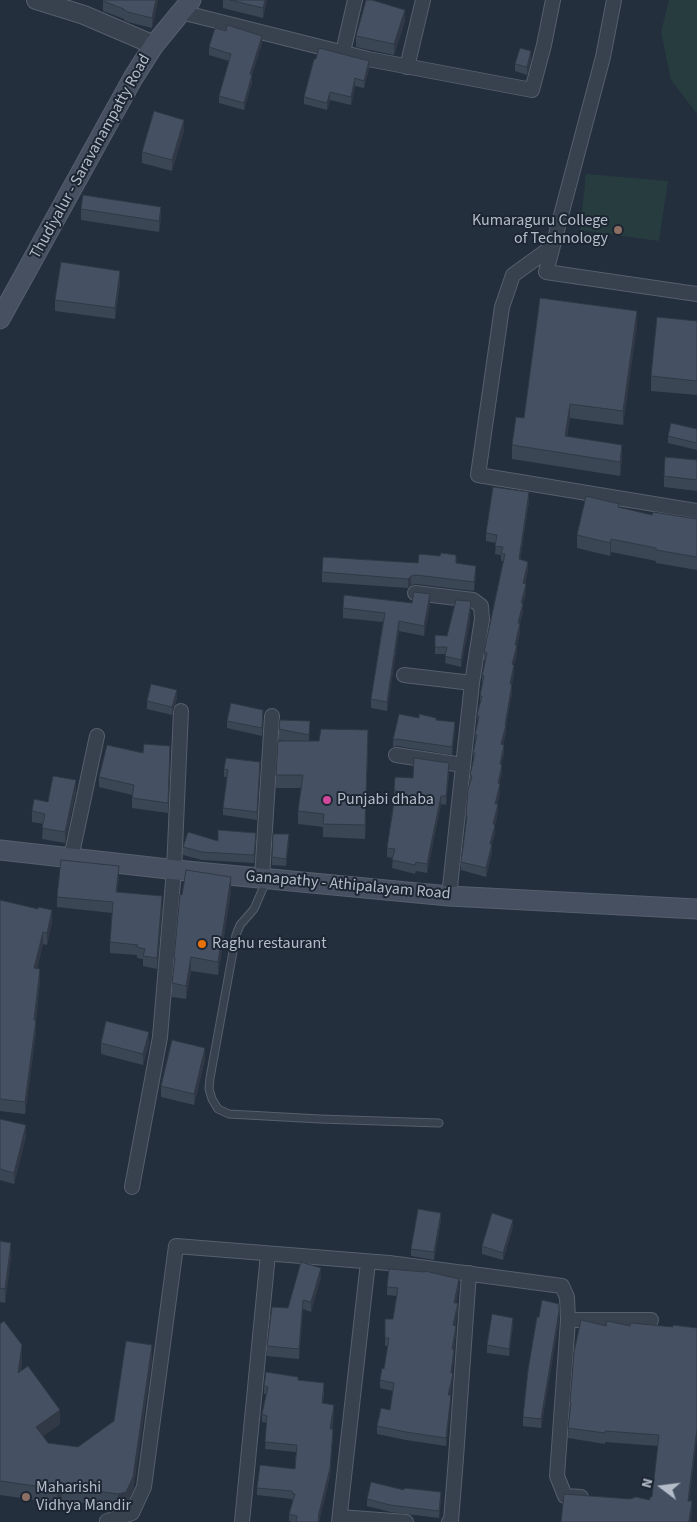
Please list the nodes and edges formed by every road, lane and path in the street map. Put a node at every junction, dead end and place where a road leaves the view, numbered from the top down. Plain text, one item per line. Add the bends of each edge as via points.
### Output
1 (36, 0) edge
2 (355, 0) edge
3 (423, 0) edge
4 (553, 0) edge
5 (614, 0) edge
6 (69, 5) edge
7 (186, 6) edge
8 (154, 45) junction
9 (343, 52) junction
10 (407, 67) junction
11 (552, 247) junction
12 (529, 263) junction
13 (546, 272) junction
14 (697, 294) edge
15 (0, 320) edge
16 (697, 510) edge
17 (415, 593) edge
18 (404, 675) dead end
19 (472, 683) junction
20 (181, 711) dead end
21 (272, 716) dead end
22 (97, 736) dead end
23 (396, 755) dead end
24 (464, 765) junction
25 (0, 850) edge
26 (71, 858) junction
27 (174, 870) junction
28 (265, 878) junction
29 (449, 896) junction
30 (697, 909) edge
31 (439, 1123) dead end
32 (132, 1186) dead end
33 (268, 1254) junction
34 (368, 1262) junction
35 (469, 1273) junction
36 (568, 1320) junction
37 (651, 1320) dead end
38 (593, 1498) edge
39 (339, 1519) edge
40 (107, 1521) edge
41 (242, 1522) edge
42 (406, 1522) edge
43 (449, 1522) edge

1 - 6 street
2 - 9 street
3 - 10 street
4 - 10 street via 532,90
5 - 11 street via 603,57
6 - 8 street via 84,15
7 - 8 main road, Thudiyalur - Saravanampatty Road
7 - 9 street
8 - 15 main road, Thudiyalur - Saravanampatty Road
9 - 10 street
11 - 12 street
11 - 13 street
12 - 13 street
12 - 16 street via 513,275 502,307 478,475
13 - 14 street
17 - 19 street via 473,600 481,606 482,619
18 - 19 street
19 - 24 street
20 - 27 street
21 - 28 street
22 - 26 street
23 - 24 street
24 - 29 street
25 - 26 main road, Ganapathy - Athipalayam Road
26 - 27 main road, Ganapathy - Athipalayam Road
27 - 28 main road, Ganapathy - Athipalayam Road
27 - 32 street via 160,1036
28 - 29 main road, Ganapathy - Athipalayam Road
28 - 31 lane via 254,909 236,935 210,1078 209,1089 218,1109 229,1114
29 - 30 main road, Ganapathy - Athipalayam Road
33 - 34 street
33 - 40 street via 176,1246 144,1487 132,1513
33 - 41 street
34 - 35 street
34 - 39 street
35 - 36 street via 562,1286 567,1297
35 - 43 street
36 - 37 street
36 - 38 street via 557,1476 565,1496
39 - 42 street

